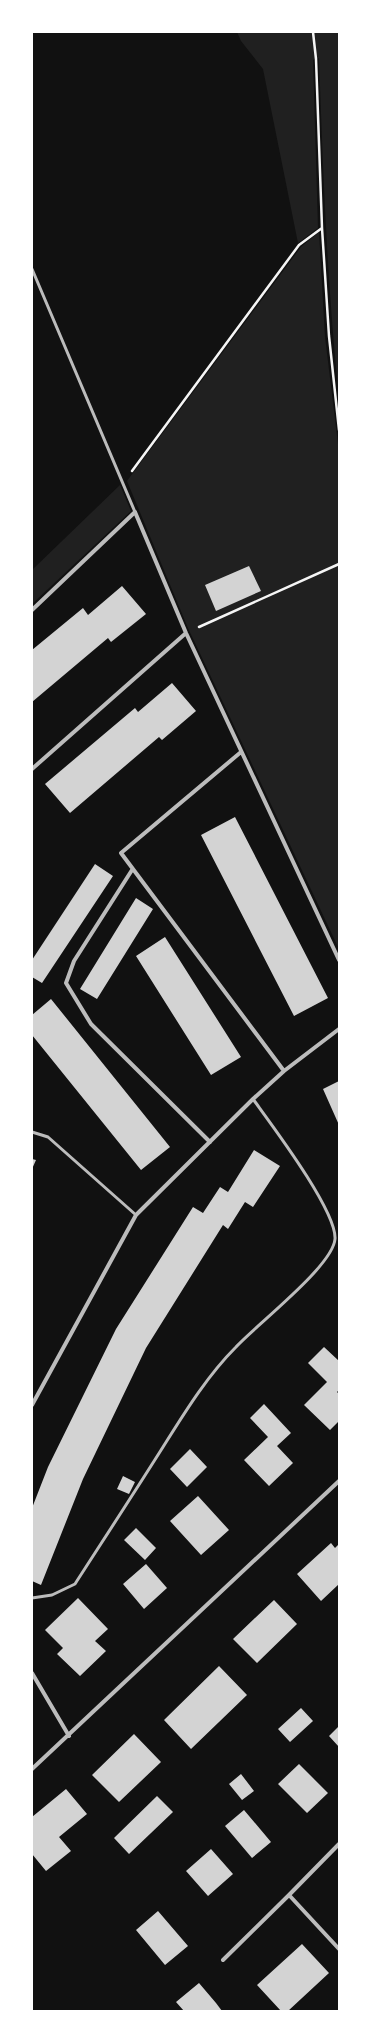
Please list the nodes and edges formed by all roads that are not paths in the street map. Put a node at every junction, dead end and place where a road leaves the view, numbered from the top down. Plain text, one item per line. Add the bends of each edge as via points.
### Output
1 (32, 269) edge
2 (135, 512) junction
3 (32, 610) edge
4 (186, 633) junction
5 (241, 752) junction
6 (32, 769) edge
7 (132, 870) junction
8 (339, 960) edge
9 (339, 1029) edge
10 (284, 1071) junction
11 (253, 1099) junction
12 (32, 1132) edge
13 (210, 1142) junction
14 (136, 1215) junction
15 (32, 1404) edge
16 (339, 1481) edge
17 (32, 1598) edge
18 (32, 1674) edge
19 (69, 1736) junction
20 (32, 1769) edge
21 (339, 1844) edge
22 (289, 1895) junction
23 (339, 1949) edge
24 (223, 1960) dead end

1 - 2 lane
2 - 3 street
2 - 4 street
4 - 5 street
4 - 6 street
5 - 7 street via 121,853
5 - 8 street
7 - 10 street
7 - 13 street via 74,961 66,983 91,1024
9 - 10 street
10 - 11 street
11 - 13 street
11 - 17 lane via 330,1216 335,1238 331,1251 283,1304 236,1346 200,1390 75,1584 52,1595
12 - 14 lane via 48,1137
13 - 14 street
14 - 15 street
16 - 19 street
18 - 19 street
19 - 20 street
21 - 22 street
22 - 23 street
22 - 24 street

